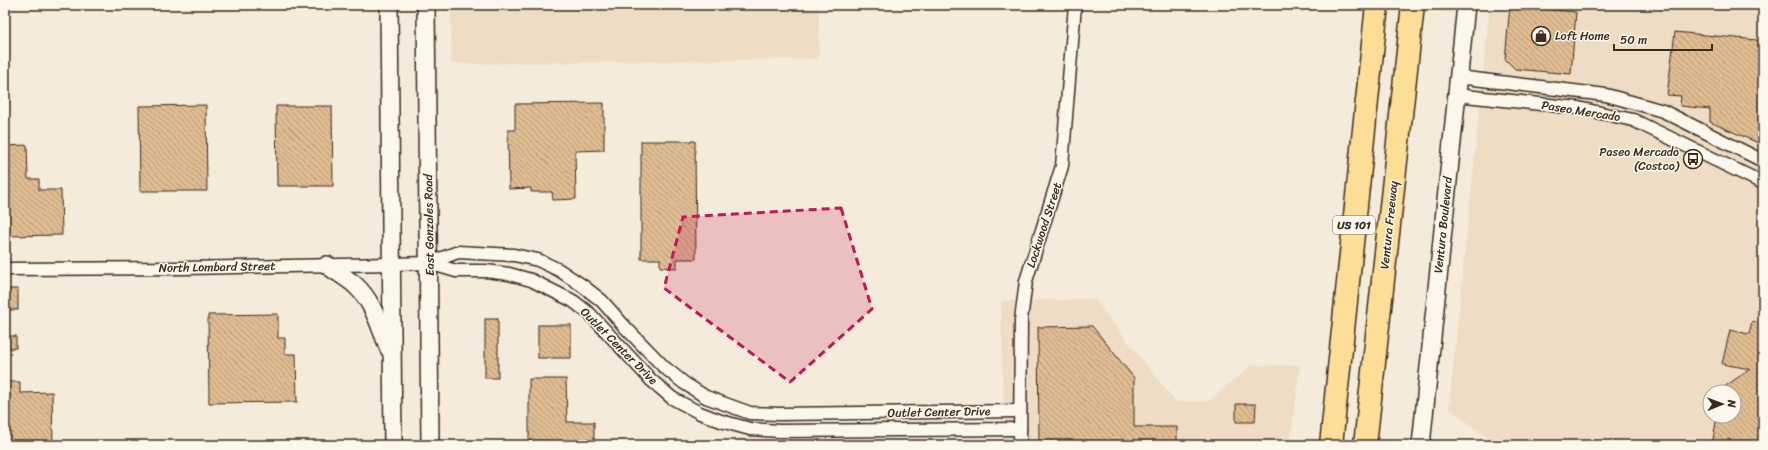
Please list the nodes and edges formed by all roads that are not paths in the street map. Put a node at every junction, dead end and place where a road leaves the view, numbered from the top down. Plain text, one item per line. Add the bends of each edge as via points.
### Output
1 (389, 5) edge
2 (426, 5) edge
3 (1075, 5) edge
4 (1377, 5) edge
5 (1413, 5) edge
6 (1466, 5) edge
7 (1458, 77) junction
8 (1456, 94) junction
9 (1763, 162) edge
10 (1763, 183) edge
11 (429, 262) junction
12 (392, 264) junction
13 (327, 265) junction
14 (5, 269) edge
15 (392, 359) junction
16 (1020, 411) junction
17 (1020, 429) junction
18 (393, 445) edge
19 (430, 445) edge
20 (1020, 445) edge
21 (1331, 445) edge
22 (1365, 445) edge
23 (1421, 445) edge

1 - 12 main road
2 - 11 main road, East Gonzales Road
3 - 16 street, Lockwood Street via 1062,166 1026,281 1021,320
4 - 21 highway, US 101
5 - 22 highway, Ventura Freeway / US 101
6 - 7 main road, Ventura Boulevard
7 - 8 main road, Ventura Boulevard
7 - 9 street, Paseo Mercado via 1606,95 1635,103 1663,111
8 - 10 street, Paseo Mercado via 1578,108 1633,120
8 - 23 main road, Ventura Boulevard
11 - 12 street, North Lombard Street
11 - 16 street, Outlet Center Drive via 458,252 500,254 538,260 560,270 602,301 664,367 684,383 706,397 750,412 780,414
11 - 17 street, Outlet Center Drive via 456,271 509,274 531,280 573,301 600,324 651,380 672,398 721,421 750,429 780,432
11 - 19 main road, East Gonzales Road
12 - 13 street, North Lombard Street
12 - 15 main road
13 - 14 street, North Lombard Street
13 - 15 main road via 355,285 365,296 374,311
15 - 18 main road
16 - 17 street, Lockwood Street
17 - 20 street, Lockwood Street

